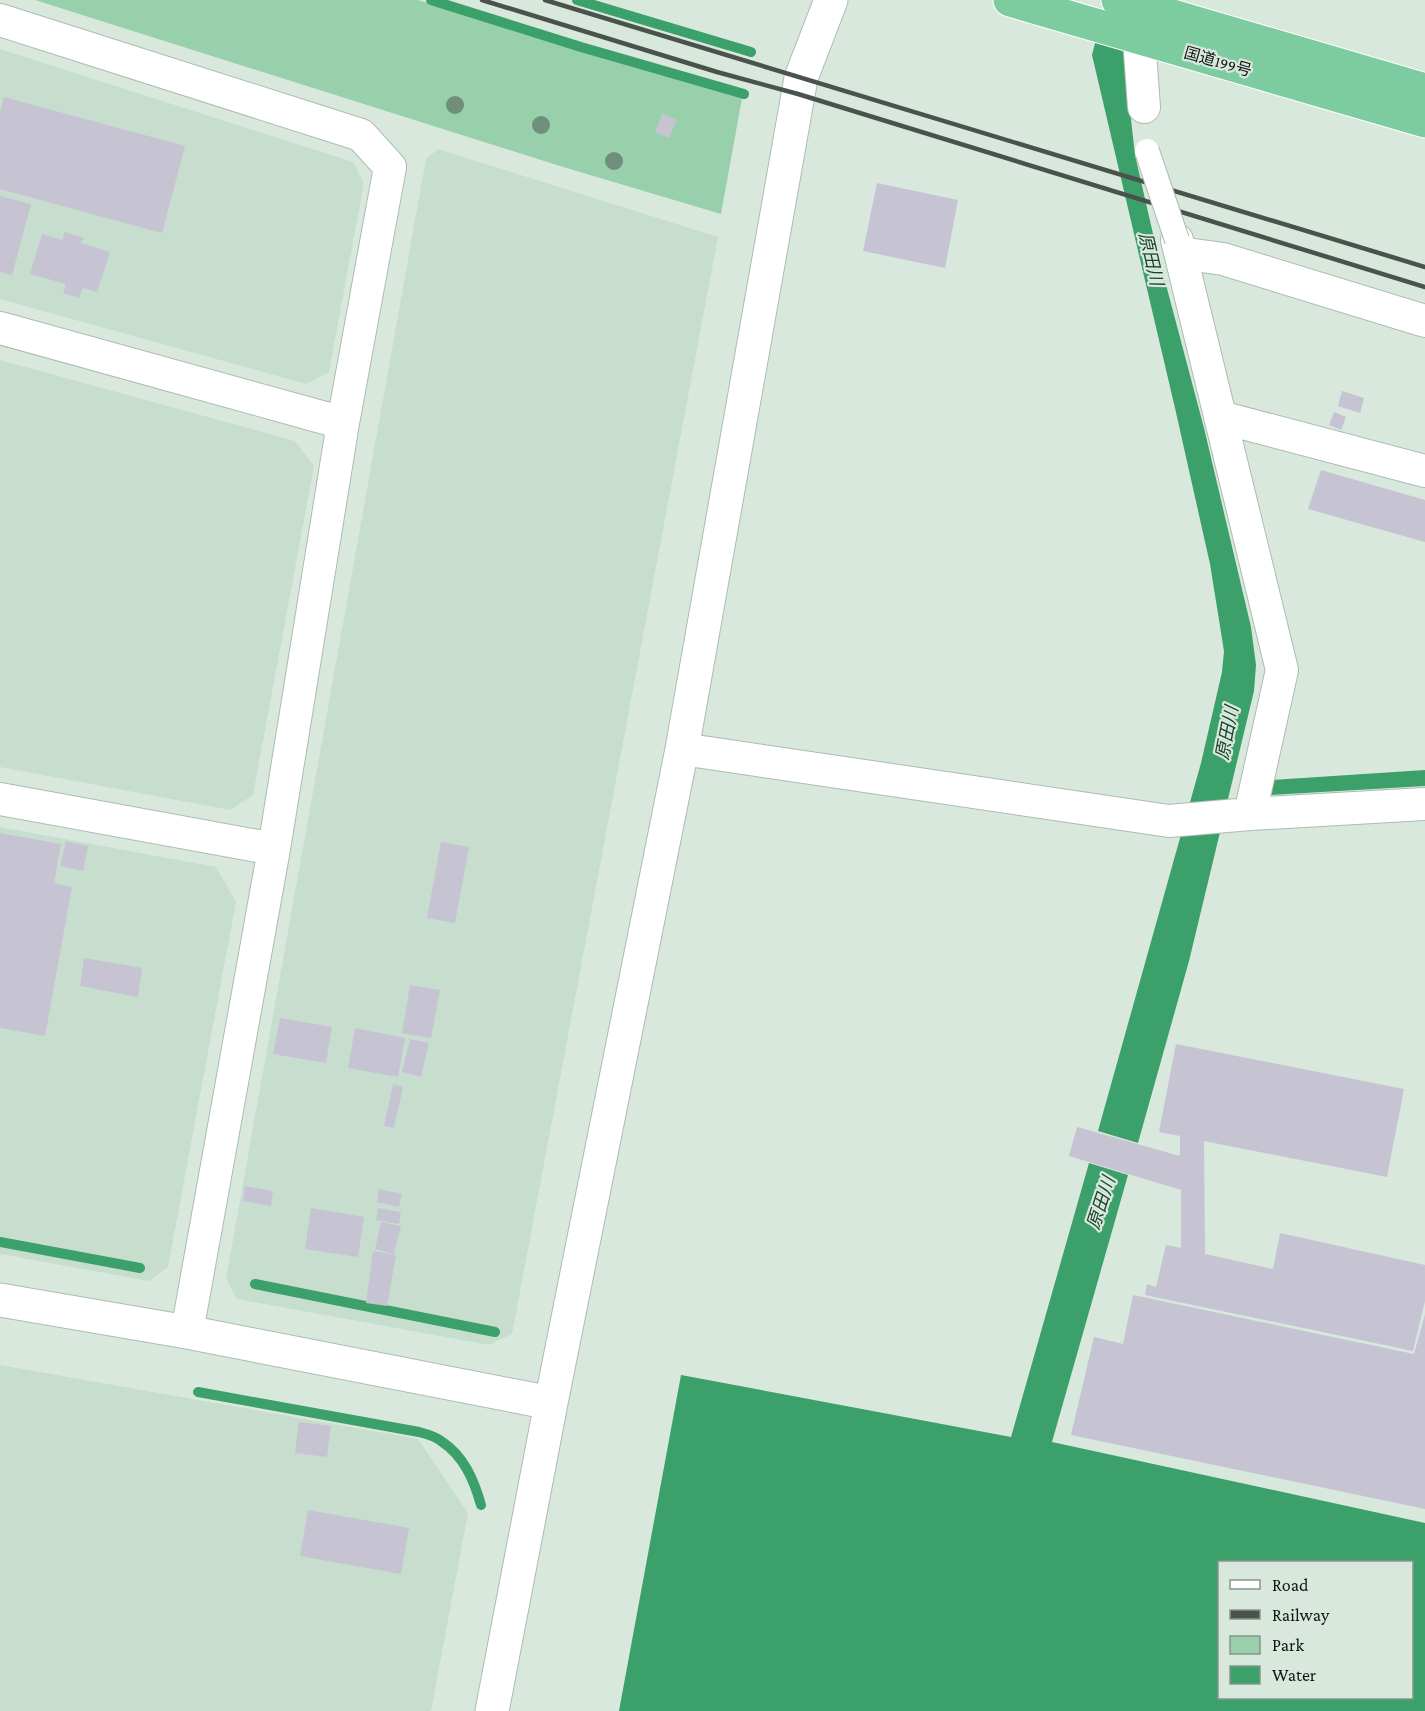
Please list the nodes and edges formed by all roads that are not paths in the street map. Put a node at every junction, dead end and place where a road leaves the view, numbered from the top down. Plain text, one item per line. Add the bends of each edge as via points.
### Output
1 (831, 0) edge
2 (1010, 0) edge
3 (1133, 11) edge
4 (0, 20) edge
5 (1425, 90) edge
6 (1144, 107) dead end
7 (1425, 121) edge
8 (1147, 151) dead end
9 (1179, 247) junction
10 (1425, 321) edge
11 (0, 328) edge
12 (1220, 417) junction
13 (344, 423) junction
14 (1425, 471) edge
15 (682, 749) junction
16 (0, 799) edge
17 (1425, 804) edge
18 (1250, 814) junction
19 (274, 849) junction
20 (0, 1300) edge
21 (187, 1332) junction
22 (551, 1403) junction
23 (492, 1711) edge

1 - 15 street via 801,78
2 - 3 highway, 国道199号
3 - 5 highway, 国道199号
3 - 6 street
3 - 7 highway, 国道199号
4 - 13 street via 361,135 390,167
8 - 9 street, bridge
9 - 10 street
9 - 12 street
11 - 13 street
12 - 14 street
12 - 18 street via 1282,670
13 - 19 street
15 - 18 street via 1168,821
15 - 22 street
16 - 19 street
17 - 18 street
19 - 21 street
20 - 21 street
21 - 22 street
22 - 23 street

